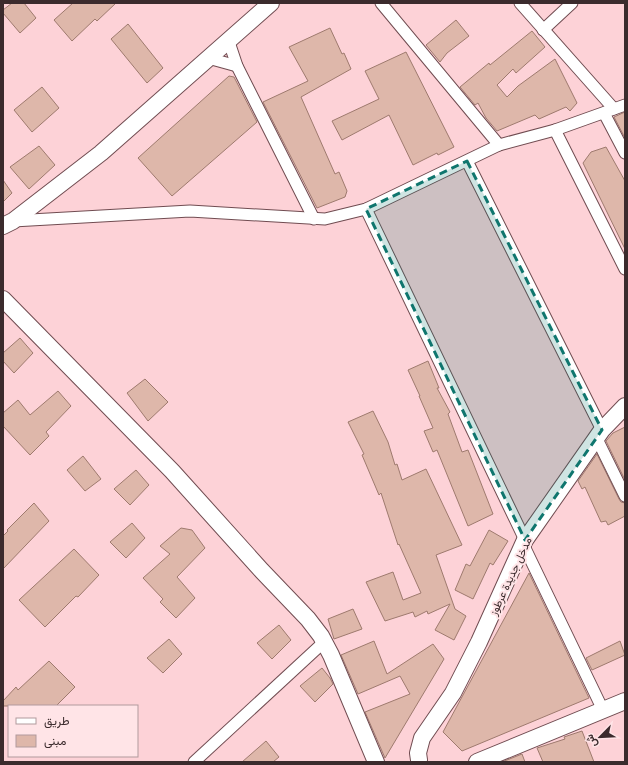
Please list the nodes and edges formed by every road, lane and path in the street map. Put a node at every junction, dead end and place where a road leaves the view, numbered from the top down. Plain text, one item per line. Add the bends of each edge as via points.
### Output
1 (271, 3) edge
2 (381, 3) edge
3 (520, 3) edge
4 (572, 3) edge
5 (543, 30) junction
6 (228, 39) junction
7 (208, 58) junction
8 (237, 66) junction
9 (625, 105) edge
10 (609, 111) junction
11 (556, 130) junction
12 (499, 145) junction
13 (625, 153) edge
14 (467, 161) junction
15 (366, 209) junction
16 (314, 219) junction
17 (8, 224) edge
18 (625, 269) edge
19 (3, 299) edge
20 (625, 406) edge
21 (599, 434) junction
22 (625, 496) edge
23 (524, 542) junction
24 (324, 642) junction
25 (625, 701) edge
26 (603, 710) junction
27 (421, 761) edge
28 (194, 762) edge
29 (376, 762) edge
30 (477, 762) edge

1 - 6 street
2 - 12 street
3 - 5 street
4 - 5 street
5 - 10 street
6 - 7 street
6 - 8 street
7 - 8 street
7 - 17 street via 101,153
8 - 16 street
9 - 10 street
10 - 11 street
10 - 13 street
11 - 12 street
11 - 18 street
12 - 14 street
14 - 15 street
14 - 21 street
15 - 16 street
15 - 23 street
16 - 17 street via 190,211
19 - 24 street via 172,471 262,571 294,602
20 - 21 street, مدخل جديدة عرطوز
21 - 22 street
21 - 23 street, مدخل جديدة عرطوز
23 - 26 street
23 - 27 street, مدخل جديدة عرطوز via 453,693 422,738 418,752
24 - 28 street
24 - 29 street
25 - 26 street
26 - 30 street

